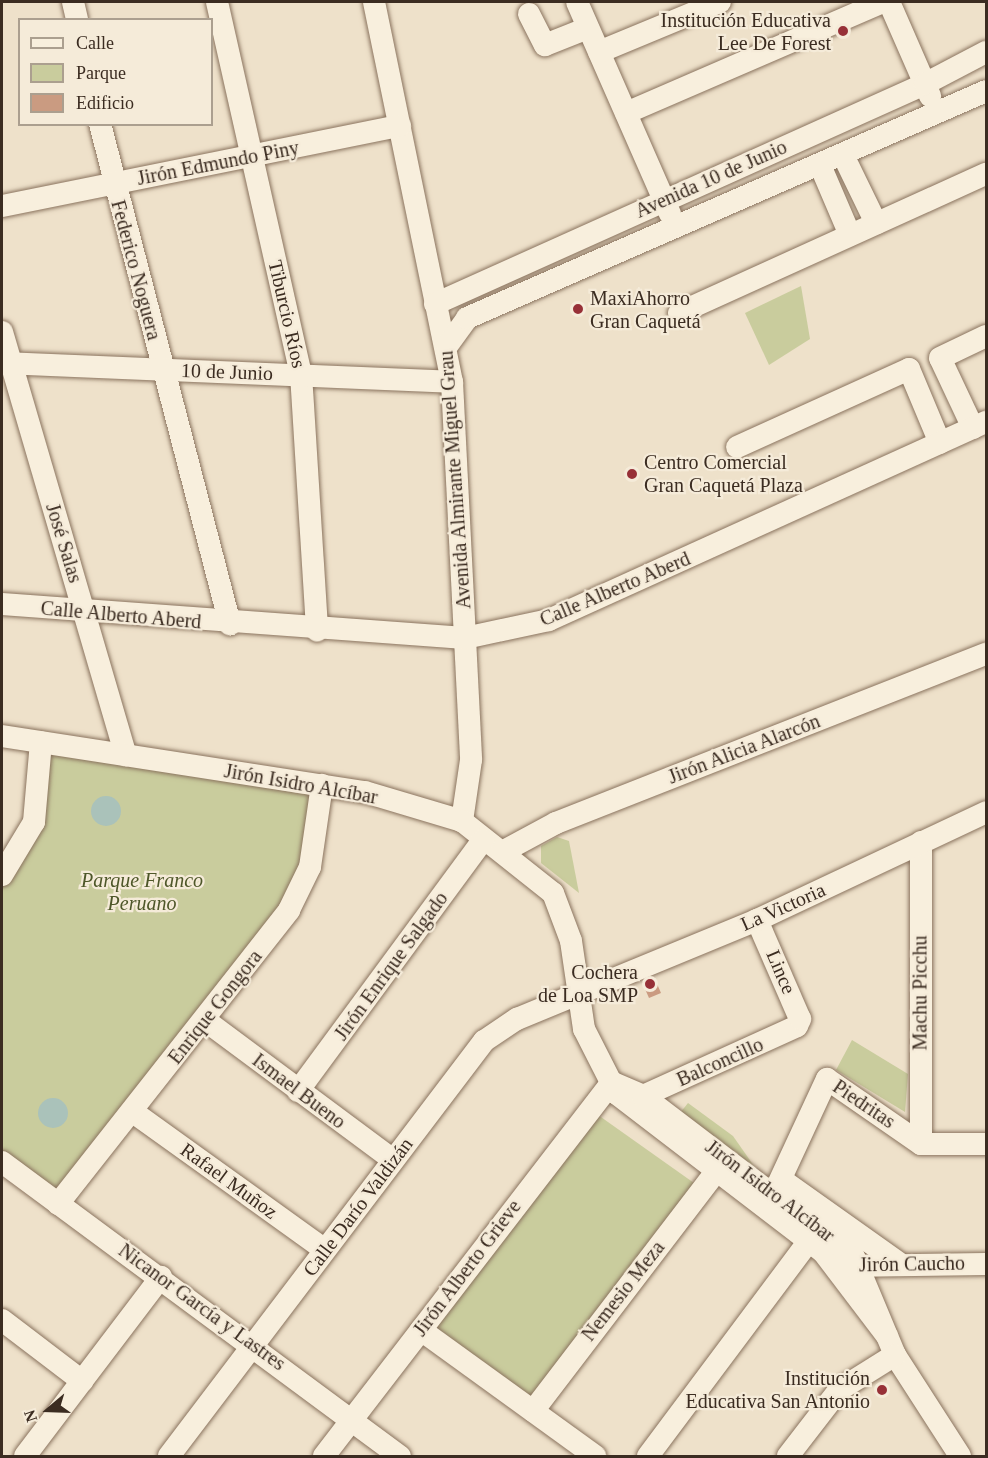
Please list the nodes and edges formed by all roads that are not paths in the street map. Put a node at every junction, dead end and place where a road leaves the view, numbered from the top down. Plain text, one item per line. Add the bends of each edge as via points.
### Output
1 (73, 2) edge
2 (217, 2) edge
3 (374, 2) edge
4 (577, 2) edge
5 (720, 2) edge
6 (883, 2) edge
7 (889, 2) edge
8 (529, 14) dead end
9 (77, 18) edge
10 (588, 28) junction
11 (987, 51) edge
12 (599, 52) junction
13 (925, 84) junction
14 (987, 91) edge
15 (626, 113) junction
16 (936, 113) junction
17 (100, 126) edge
18 (400, 126) junction
19 (843, 155) junction
20 (250, 158) junction
21 (820, 165) junction
22 (987, 174) edge
23 (113, 183) junction
24 (664, 200) junction
25 (2, 206) edge
26 (876, 223) junction
27 (676, 228) junction
28 (850, 235) junction
29 (435, 304) junction
30 (679, 313) dead end
31 (2, 332) edge
32 (987, 336) edge
33 (447, 346) junction
34 (5, 363) edge
35 (163, 370) junction
36 (301, 374) junction
37 (452, 382) junction
38 (980, 425) edge
39 (940, 443) junction
40 (737, 447) dead end
41 (2, 604) edge
42 (85, 614) junction
43 (230, 624) junction
44 (318, 631) junction
45 (465, 638) junction
46 (987, 654) edge
47 (3, 733) edge
48 (41, 742) junction
49 (126, 755) junction
50 (322, 785) junction
51 (987, 812) edge
52 (462, 822) junction
53 (483, 840) junction
54 (921, 842) junction
55 (504, 850) junction
56 (2, 875) edge
57 (757, 920) junction
58 (578, 998) junction
59 (206, 1021) junction
60 (798, 1026) joint
61 (612, 1082) junction
62 (298, 1091) junction
63 (643, 1096) junction
64 (133, 1112) junction
65 (921, 1144) junction
66 (987, 1144) edge
67 (393, 1160) junction
68 (2, 1162) edge
69 (715, 1173) junction
70 (778, 1186) junction
71 (58, 1204) junction
72 (808, 1241) junction
73 (325, 1250) junction
74 (898, 1263) junction
75 (987, 1264) edge
76 (848, 1265) junction
77 (161, 1277) junction
78 (2, 1320) edge
79 (421, 1330) junction
80 (254, 1344) junction
81 (891, 1345) junction
82 (82, 1381) junction
83 (533, 1411) junction
84 (352, 1419) junction
85 (25, 1456) edge
86 (169, 1456) edge
87 (324, 1456) edge
88 (400, 1456) edge
89 (595, 1456) edge
90 (648, 1456) edge
91 (788, 1456) edge
92 (960, 1456) edge

1 - 9 street
2 - 20 street, Tiburcio Ríos
3 - 18 street, Avenida Almirante Miguel Grau
4 - 10 street
5 - 12 street
6 - 15 street
7 - 13 street
8 - 10 street via 545,45
10 - 12 street
11 - 13 street, Avenida 10 de Junio
12 - 15 street
13 - 16 street
13 - 24 street, Avenida 10 de Junio
14 - 16 street, Avenida 10 de Junio
15 - 24 street
16 - 19 street, Avenida 10 de Junio
17 - 23 street, Federico Noguera
18 - 20 street, Jirón Edmundo Piny
18 - 29 street, Avenida Almirante Miguel Grau
19 - 21 street, Avenida 10 de Junio
19 - 26 street
20 - 23 street, Jirón Edmundo Piny
20 - 36 street, Tiburcio Ríos
21 - 27 street, Avenida 10 de Junio
21 - 28 street
22 - 26 street
23 - 25 street, Jirón Edmundo Piny
23 - 35 street, Federico Noguera
24 - 27 street
24 - 29 street, Avenida 10 de Junio
26 - 28 street
27 - 33 street, Avenida 10 de Junio via 467,318
28 - 30 street
29 - 33 street, Avenida Almirante Miguel Grau
31 - 34 street, José Salas
32 - 38 street via 940,358
33 - 37 street, Avenida Almirante Miguel Grau
34 - 35 street, 10 de Junio
34 - 42 street, José Salas
35 - 36 street, 10 de Junio
35 - 43 street, Federico Noguera
36 - 37 street, 10 de Junio
36 - 44 street, Tiburcio Ríos
37 - 45 street, Avenida Almirante Miguel Grau
38 - 39 street, Calle Alberto Aberd
39 - 40 street via 909,369
39 - 45 street, Calle Alberto Aberd via 549,620
41 - 42 street, Calle Alberto Aberd
42 - 43 street, Calle Alberto Aberd
42 - 49 street, José Salas
43 - 44 street, Calle Alberto Aberd
44 - 45 street, Calle Alberto Aberd
45 - 52 street, Avenida Almirante Miguel Grau via 471,760
46 - 55 street, Jirón Alicia Alarcón via 556,823
47 - 48 street, Jirón Isidro Alcíbar
48 - 49 street, Jirón Isidro Alcíbar
48 - 56 street via 34,822
49 - 50 street, Jirón Isidro Alcíbar
50 - 52 street, Jirón Isidro Alcíbar via 365,792
50 - 59 street, Enrique Gongora via 310,867 298,895
51 - 54 street, La Victoria
52 - 53 street, Jirón Isidro Alcíbar
53 - 55 street, Jirón Isidro Alcíbar
53 - 62 street, Jirón Enrique Salgado
54 - 57 street, La Victoria
54 - 65 street, Machu Picchu
55 - 58 street, Jirón Isidro Alcíbar via 543,882 560,907
57 - 58 street, La Victoria
57 - 60 street, Lince via 800,1019
58 - 61 street, Jirón Isidro Alcíbar via 590,1043
58 - 67 street, Calle Darío Valdizán via 517,1019 484,1041
59 - 62 street, Ismael Bueno
59 - 64 street, Enrique Gongora
60 - 63 street, Balconcillo
61 - 63 street, Jirón Isidro Alcíbar
61 - 69 street, Jirón Isidro Alcíbar via 628,1105
61 - 79 street, Jirón Alberto Grieve
62 - 67 street, Ismael Bueno
63 - 70 street, Jirón Isidro Alcíbar
64 - 71 street, Enrique Gongora
64 - 73 street, Rafael Muñoz
65 - 66 street
65 - 70 street, Piedritas via 827,1079
67 - 73 street, Calle Darío Valdizán
68 - 71 street, Nicanor García y Lastres
69 - 72 street, Jirón Isidro Alcíbar
69 - 83 street, Nemesio Meza
70 - 74 street
70 - 76 street, Jirón Isidro Alcíbar
71 - 77 street, Nicanor García y Lastres
72 - 76 street, Jirón Isidro Alcíbar
72 - 90 street
73 - 80 street, Calle Darío Valdizán
74 - 75 street, Jirón Caucho
74 - 76 street, Jirón Caucho
76 - 81 street, Jirón Isidro Alcíbar
77 - 80 street, Nicanor García y Lastres
77 - 82 street
78 - 82 street
79 - 83 street
79 - 84 street, Jirón Alberto Grieve
80 - 84 street, Nicanor García y Lastres
80 - 86 street, Calle Darío Valdizán
81 - 91 street via 839,1390
81 - 92 street, Jirón Isidro Alcíbar
82 - 85 street
83 - 89 street
84 - 87 street, Jirón Alberto Grieve
84 - 88 street, Nicanor García y Lastres

